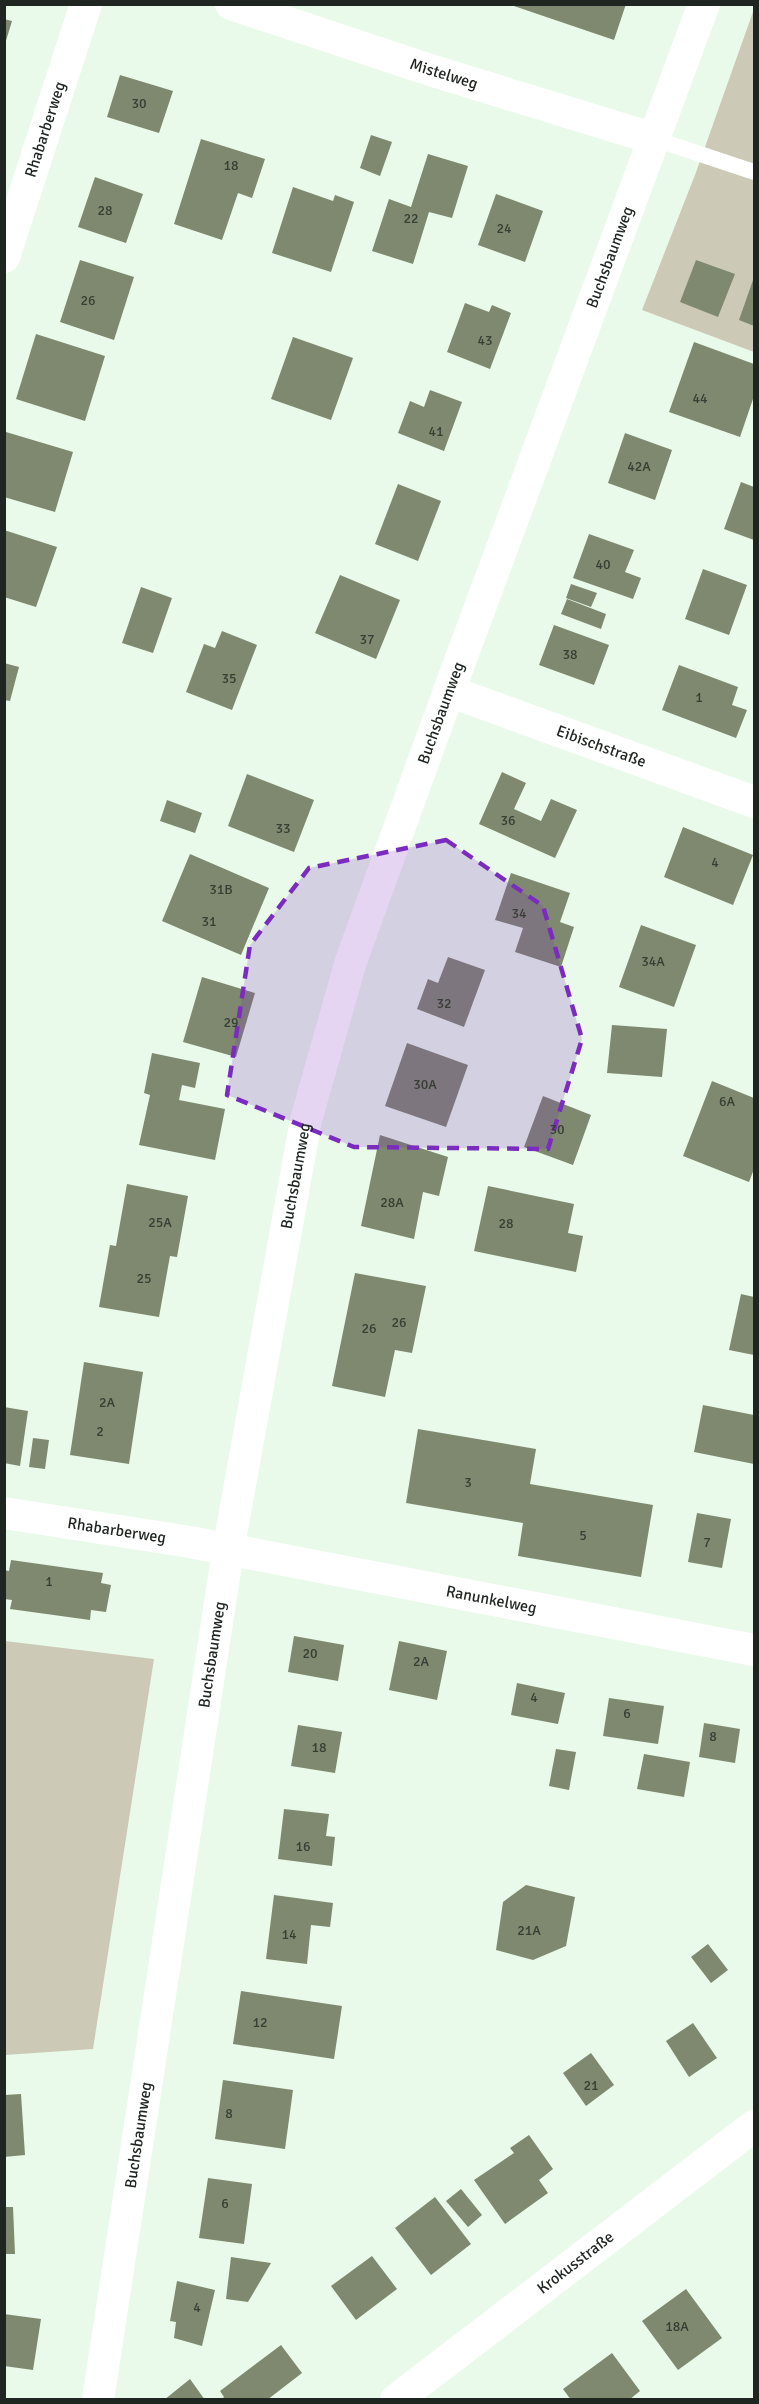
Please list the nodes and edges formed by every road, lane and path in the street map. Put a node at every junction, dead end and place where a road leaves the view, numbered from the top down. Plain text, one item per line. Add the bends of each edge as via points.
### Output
1 (86, 4) edge
2 (231, 4) edge
3 (704, 4) edge
4 (655, 139) junction
5 (754, 172) edge
6 (4, 257) edge
7 (449, 691) junction
8 (754, 802) edge
9 (4, 1513) edge
10 (228, 1551) junction
11 (754, 1650) edge
12 (754, 2126) edge
13 (98, 2400) edge
14 (396, 2400) edge

1 - 6 street, Rhabarberweg
2 - 4 street, Mistelweg
3 - 4 street, Buchsbaumweg
4 - 5 lane
4 - 7 street, Buchsbaumweg
7 - 8 street, Eibischstraße
7 - 10 street, Buchsbaumweg via 351,962 306,1120
9 - 10 street, Rhabarberweg
10 - 11 street, Ranunkelweg
10 - 13 street, Buchsbaumweg
12 - 14 street, Krokusstraße

